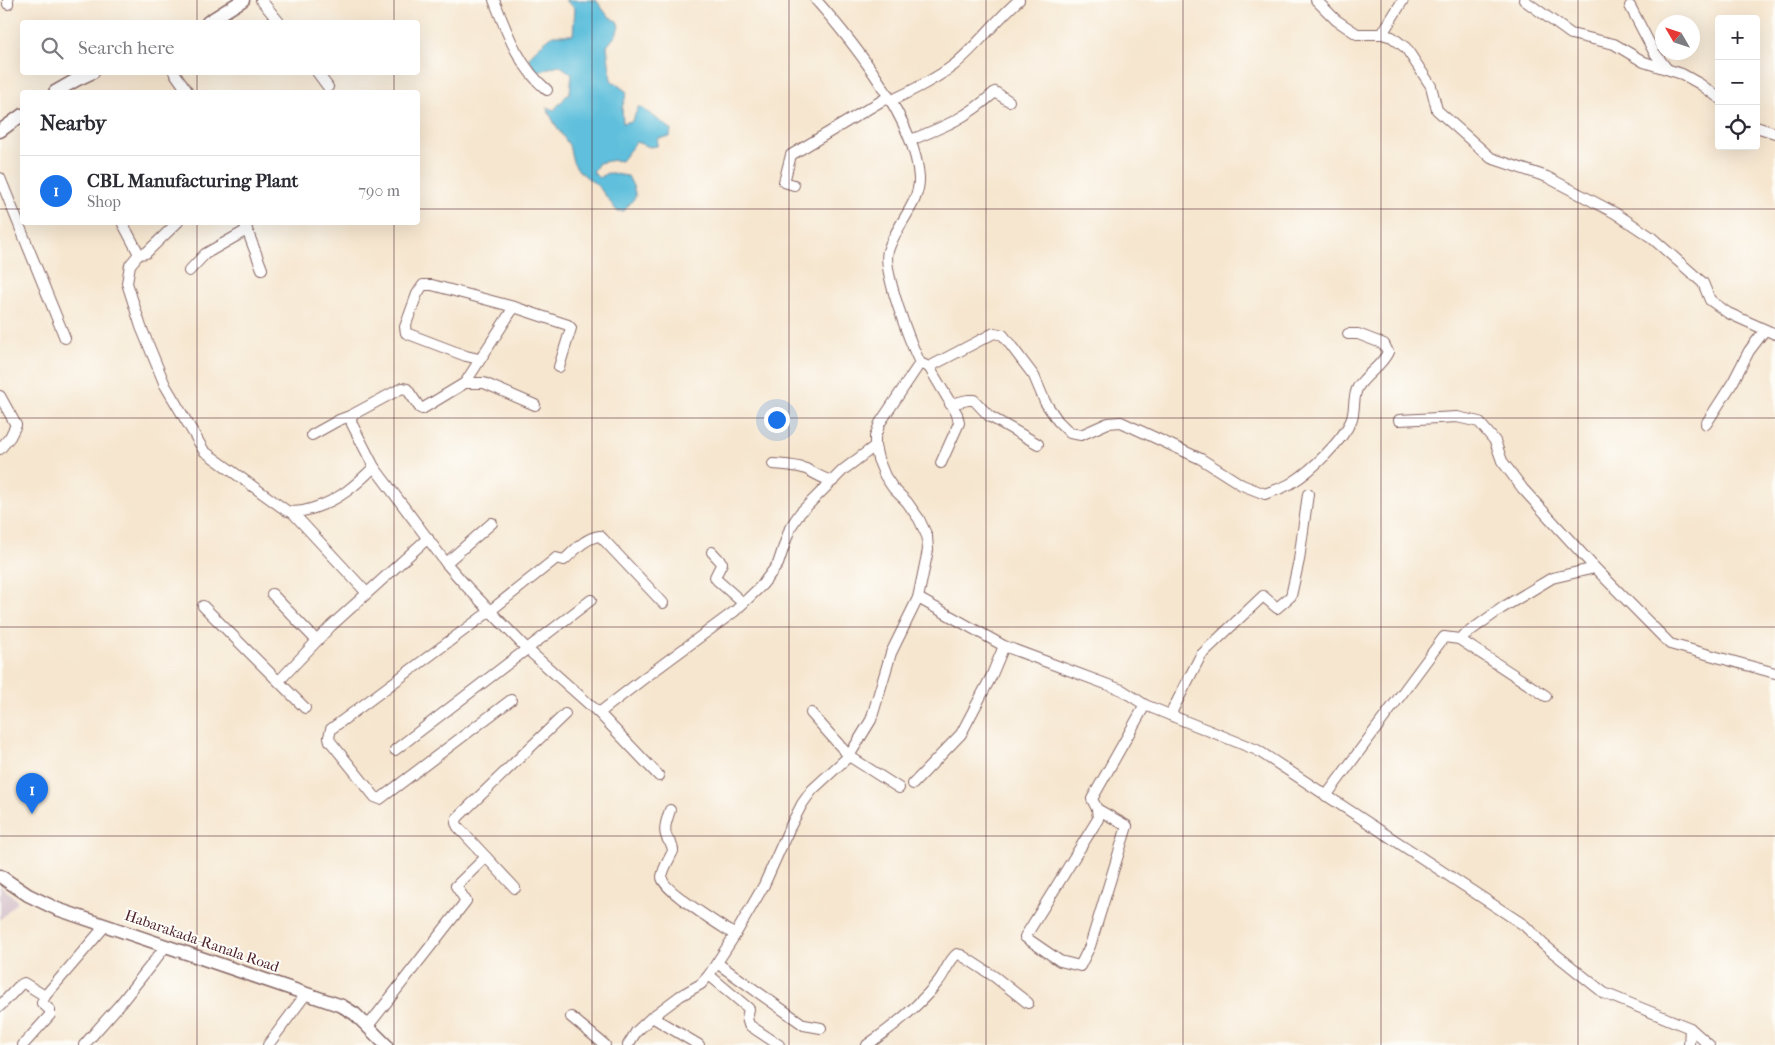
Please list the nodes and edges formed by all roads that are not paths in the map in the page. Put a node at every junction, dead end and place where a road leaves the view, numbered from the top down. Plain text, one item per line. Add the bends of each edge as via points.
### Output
1 (243, 0) edge
2 (261, 0) edge
3 (494, 0) edge
4 (816, 0) edge
5 (1019, 0) edge
6 (1316, 0) edge
7 (1403, 0) edge
8 (1524, 0) edge
9 (1630, 6) dead end
10 (211, 20) edge
11 (276, 20) edge
12 (1382, 34) junction
13 (1667, 69) junction
14 (87, 75) edge
15 (176, 75) edge
16 (319, 75) edge
17 (328, 87) dead end
18 (58, 90) edge
19 (187, 90) edge
20 (547, 90) dead end
21 (1715, 95) edge
22 (889, 99) junction
23 (1009, 101) dead end
24 (20, 116) edge
25 (1, 126) edge
26 (1760, 128) edge
27 (1775, 132) edge
28 (911, 140) junction
29 (0, 178) edge
30 (794, 185) dead end
31 (124, 225) edge
32 (175, 225) edge
33 (246, 226) edge
34 (139, 254) junction
35 (262, 269) dead end
36 (189, 271) dead end
37 (514, 307) junction
38 (1765, 330) junction
39 (1348, 334) dead end
40 (1775, 334) edge
41 (65, 338) dead end
42 (479, 359) junction
43 (924, 365) junction
44 (559, 367) dead end
45 (465, 383) junction
46 (0, 396) edge
47 (950, 404) junction
48 (535, 405) dead end
49 (350, 416) junction
50 (1399, 420) dead end
51 (1706, 424) dead end
52 (312, 435) dead end
53 (1038, 444) dead end
54 (875, 446) junction
55 (0, 449) edge
56 (941, 463) dead end
57 (773, 464) dead end
58 (374, 467) junction
59 (832, 481) junction
60 (1308, 494) dead end
61 (292, 512) junction
62 (492, 523) dead end
63 (428, 538) junction
64 (712, 552) dead end
65 (446, 563) junction
66 (1595, 568) junction
67 (366, 592) junction
68 (272, 594) dead end
69 (918, 598) junction
70 (591, 600) dead end
71 (663, 603) dead end
72 (744, 603) junction
73 (202, 606) dead end
74 (490, 611) junction
75 (1459, 639) junction
76 (316, 641) junction
77 (1004, 646) junction
78 (528, 649) junction
79 (1775, 673) edge
80 (278, 681) junction
81 (1546, 696) dead end
82 (511, 700) dead end
83 (1145, 705) junction
84 (305, 708) dead end
85 (599, 713) junction
86 (811, 713) dead end
87 (565, 714) dead end
88 (1170, 715) junction
89 (395, 750) dead end
90 (849, 756) junction
91 (660, 776) dead end
92 (913, 784) dead end
93 (899, 788) dead end
94 (1326, 796) junction
95 (1097, 809) junction
96 (670, 810) dead end
97 (486, 857) junction
98 (0, 876) edge
99 (515, 888) dead end
100 (105, 926) junction
101 (735, 935) junction
102 (166, 946) junction
103 (717, 963) junction
104 (709, 975) junction
105 (306, 994) junction
106 (45, 996) junction
107 (1028, 1003) dead end
108 (0, 1006) edge
109 (571, 1017) dead end
110 (652, 1017) junction
111 (368, 1026) junction
112 (821, 1028) dead end
113 (1690, 1028) junction
114 (23, 1045) edge
115 (84, 1045) edge
116 (268, 1045) edge
117 (386, 1045) edge
118 (605, 1045) edge
119 (628, 1045) edge
120 (700, 1045) edge
121 (779, 1045) edge
122 (866, 1045) edge
123 (1689, 1045) edge
124 (1709, 1045) edge

1 - 10 main road
2 - 11 street
3 - 20 street via 512,45 536,81
4 - 22 street via 860,54
5 - 22 street via 953,65 904,95
6 - 12 street via 1336,20 1357,34
7 - 12 street
8 - 13 street via 1571,34 1614,44 1644,62
9 - 13 street via 1654,52
12 - 38 street via 1392,36 1406,48 1431,86 1437,110 1490,158 1546,177 1615,213 1651,237 1703,283 1710,300 1728,313
13 - 21 street via 1682,74
14 - 18 main road
15 - 19 street
16 - 17 street
22 - 28 street
22 - 30 street via 791,155 784,182
23 - 28 street via 995,92 952,124
24 - 25 main road
26 - 27 street
28 - 43 street via 919,179 916,195 887,253 888,272 908,336
29 - 41 street
31 - 34 street
32 - 34 street via 146,253
33 - 35 street
33 - 36 street via 205,254
34 - 61 street via 130,265 127,283 141,327 170,394 204,451
37 - 42 street
37 - 42 street via 432,285 423,284 420,288 405,327 406,333
37 - 44 street via 571,328
38 - 40 street
38 - 51 street
39 - 43 street via 1364,335 1384,344 1388,352 1384,362 1358,387 1353,418 1324,456 1293,483 1264,494 1242,485 1201,459 1121,422 1108,423 1080,436 1070,434 1045,402 1034,376 1002,335 994,333
42 - 45 street
43 - 47 street
43 - 54 street via 880,423
45 - 48 street via 484,383
45 - 49 street via 422,409 407,389 402,388
46 - 55 street via 16,425
47 - 53 street via 974,400 989,416
47 - 56 street via 959,424
49 - 52 street
49 - 58 street
50 - 66 street via 1457,417 1479,422 1495,441 1502,461 1523,489
54 - 59 street
54 - 69 street via 885,476 919,519 927,536 928,550
57 - 59 street via 806,469
58 - 61 street via 336,500
58 - 63 street
59 - 72 street via 800,513 790,528 774,571
60 - 88 street via 1299,560 1290,596 1276,608 1263,596 1201,655
61 - 67 street
62 - 65 street
63 - 65 street
63 - 67 street
64 - 72 street via 722,563 715,578
65 - 74 street
66 - 75 street via 1552,578
66 - 79 street via 1670,644
67 - 76 street
68 - 76 street
69 - 77 street
69 - 90 street via 891,653 871,720
70 - 78 street
71 - 74 street via 600,536 589,539 564,560 556,558
72 - 85 street
73 - 80 street
74 - 78 street
74 - 82 street via 331,729 329,736 375,797 380,799
75 - 81 street
75 - 94 street via 1444,637
76 - 80 street
77 - 83 street via 1122,690
77 - 92 street via 961,734
78 - 85 street
78 - 89 street
80 - 84 street
83 - 88 street
83 - 95 street via 1092,799
85 - 91 street
86 - 90 street
87 - 97 street via 457,818 458,827
88 - 94 street via 1257,750
90 - 93 street
90 - 101 street via 812,790 802,804 764,885
94 - 113 street via 1524,925 1604,993
95 - 95 street via 1098,819 1025,937 1060,961 1080,966 1090,946 1127,826
96 - 101 street via 665,832 673,851 662,877 664,883
97 - 99 street
97 - 111 street via 456,886 466,901
98 - 100 main road, Habarakada-Ranala Road via 28,896
100 - 102 main road, Habarakada-Ranala Road
100 - 106 street
101 - 103 street
102 - 105 main road, Habarakada-Ranala Road
102 - 115 street
103 - 104 street
103 - 112 street via 804,1025
104 - 110 street
104 - 121 street via 748,1007 748,1024
105 - 111 main road, Habarakada-Ranala Road via 342,1006
105 - 116 street
106 - 108 street via 24,983
106 - 114 street via 42,1003 50,1010 50,1015
107 - 122 street via 995,977 957,954 939,982 920,1003 900,1022
109 - 118 street
110 - 119 street
110 - 120 street
111 - 117 main road, Habarakada-Ranala Road
113 - 123 street
113 - 124 street

